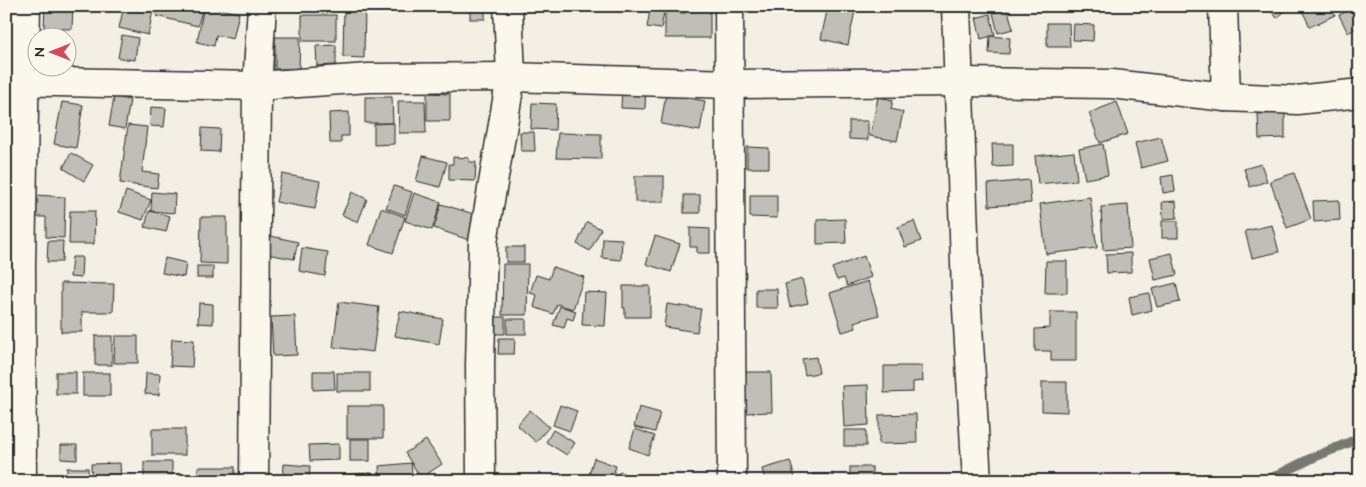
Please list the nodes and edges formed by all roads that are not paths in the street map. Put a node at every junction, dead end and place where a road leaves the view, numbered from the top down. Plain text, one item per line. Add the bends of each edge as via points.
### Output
1 (26, 6) edge
2 (262, 6) edge
3 (508, 6) edge
4 (730, 6) edge
5 (956, 6) edge
6 (1223, 6) edge
7 (511, 77) junction
8 (16, 82) edge
9 (958, 82) junction
10 (730, 84) junction
11 (257, 86) junction
12 (1360, 93) edge
13 (1226, 97) junction
14 (22, 481) edge
15 (254, 481) edge
16 (481, 481) edge
17 (732, 481) edge
18 (977, 481) edge

1 - 8 street
2 - 11 street
3 - 7 street
4 - 10 street
5 - 9 street
6 - 13 street
7 - 10 street
7 - 11 street via 369,78
7 - 16 street via 483,242
8 - 11 street
8 - 14 street
9 - 10 street
9 - 13 street via 1112,84
9 - 18 street
10 - 17 street
11 - 15 street
12 - 13 street via 1297,100

